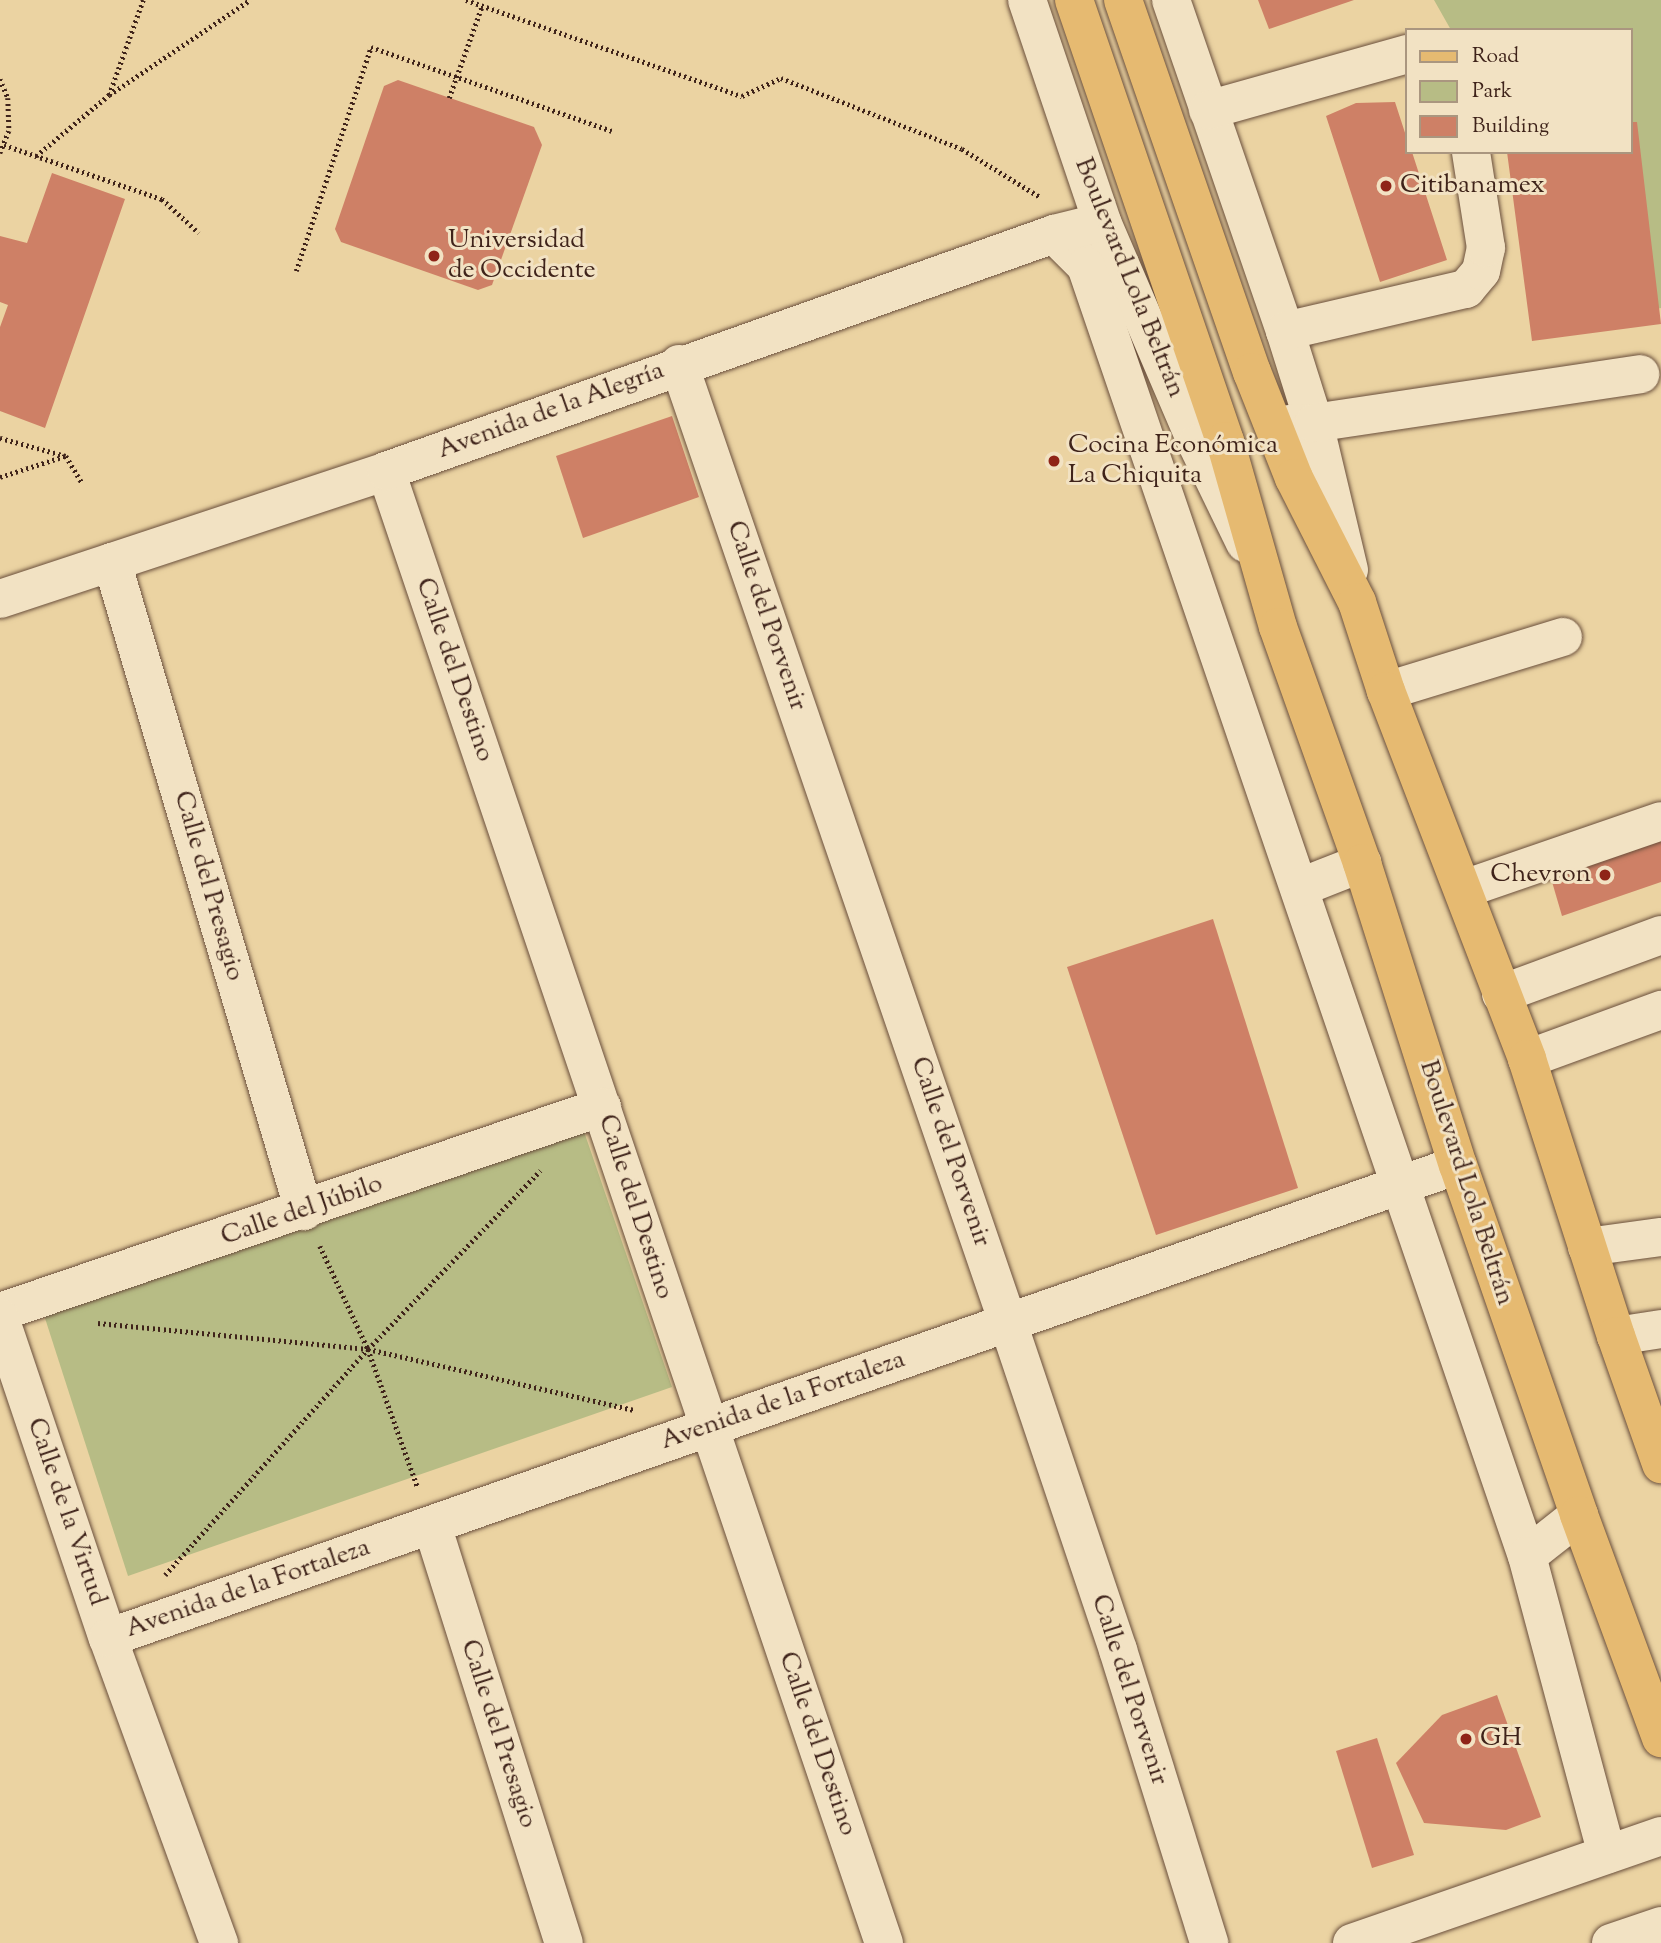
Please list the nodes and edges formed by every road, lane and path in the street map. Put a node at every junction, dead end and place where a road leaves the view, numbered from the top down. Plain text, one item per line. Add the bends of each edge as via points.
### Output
1 (143, 0) edge
2 (250, 0) edge
3 (466, 0) edge
4 (1027, 0) edge
5 (1074, 0) edge
6 (1123, 0) edge
7 (1171, 0) edge
8 (482, 6) junction
9 (1406, 54) edge
10 (457, 77) junction
11 (0, 79) edge
12 (0, 95) edge
13 (109, 95) junction
14 (8, 98) junction
15 (449, 98) dead end
16 (1208, 110) junction
17 (612, 131) dead end
18 (4, 145) junction
19 (0, 153) edge
20 (1471, 154) edge
21 (36, 156) junction
22 (1102, 222) junction
23 (200, 233) dead end
24 (1054, 234) junction
25 (296, 271) dead end
26 (1285, 331) junction
27 (679, 365) junction
28 (1640, 374) dead end
29 (1314, 423) junction
30 (1274, 424) junction
31 (0, 438) edge
32 (66, 456) junction
33 (386, 471) junction
34 (0, 477) edge
35 (82, 483) dead end
36 (112, 562) junction
37 (0, 599) edge
38 (1357, 602) junction
39 (1279, 627) junction
40 (1563, 638) dead end
41 (1387, 691) junction
42 (1661, 821) edge
43 (1362, 863) junction
44 (1301, 887) junction
45 (1464, 889) junction
46 (1661, 935) edge
47 (1501, 994) junction
48 (1661, 1010) edge
49 (1527, 1059) junction
50 (602, 1107) junction
51 (1458, 1164) junction
52 (546, 1165) dead end
53 (1399, 1186) junction
54 (304, 1211) junction
55 (1661, 1237) edge
56 (1587, 1247) junction
57 (0, 1312) edge
58 (0, 1318) edge
59 (95, 1322) dead end
60 (1008, 1323) junction
61 (1661, 1329) edge
62 (1616, 1336) junction
63 (368, 1349) junction
64 (640, 1412) dead end
65 (709, 1427) junction
66 (1661, 1464) edge
67 (1579, 1515) junction
68 (432, 1525) junction
69 (1527, 1556) junction
70 (164, 1576) dead end
71 (108, 1638) junction
72 (1661, 1738) edge
73 (1661, 1836) edge
74 (1607, 1854) junction
75 (1429, 1930) edge
76 (219, 1943) edge
77 (564, 1943) edge
78 (884, 1943) edge
79 (1209, 1943) edge
80 (1352, 1943) edge

1 - 13 path
2 - 13 path
3 - 8 path
4 - 22 street, Boulevard Lola Beltrán
5 - 39 main road, Boulevard Lola Beltrán via 1225,441
6 - 30 main road
7 - 16 street
8 - 10 path
8 - 24 path via 742,96 781,78 962,149 1051,204
9 - 16 street
10 - 15 path
10 - 17 path
10 - 25 path via 371,47
11 - 14 path
12 - 14 path
13 - 21 path
14 - 18 path via 9,131
16 - 26 street
18 - 19 path
18 - 21 path
20 - 26 street via 1486,248 1481,271 1466,289
21 - 23 path via 162,199
22 - 24 street, Avenida de la Alegría
22 - 39 street, Boulevard Lola Beltrán via 1196,444 1254,559
24 - 27 street, Avenida de la Alegría
24 - 44 street via 1086,266
26 - 29 street
27 - 33 street, Avenida de la Alegría
27 - 60 street, Calle del Porvenir
28 - 29 street
29 - 30 street
29 - 38 street
30 - 38 main road via 1294,478
31 - 32 path
32 - 34 path
32 - 35 path
33 - 36 street, Avenida de la Alegría
33 - 50 street, Calle del Destino
36 - 37 street, Avenida de la Alegría
36 - 54 street, Calle del Presagio
38 - 41 main road
39 - 43 main road, Boulevard Lola Beltrán
40 - 41 street
41 - 45 main road
42 - 45 street
43 - 44 street
43 - 51 main road, Boulevard Lola Beltrán
44 - 53 street
45 - 47 main road
46 - 47 street
47 - 49 main road
48 - 49 street
49 - 56 main road
50 - 54 street, Calle del Júbilo
50 - 65 street, Calle del Destino
51 - 53 street, Avenida de la Fortaleza
51 - 67 main road, Boulevard Lola Beltrán
52 - 63 path
53 - 60 street, Avenida de la Fortaleza
53 - 69 street
54 - 57 street, Calle del Júbilo
54 - 63 path
55 - 56 street
56 - 62 main road
58 - 71 street, Calle de la Virtud
59 - 63 path
60 - 65 street, Avenida de la Fortaleza
60 - 79 street, Calle del Porvenir via 1118,1650
61 - 62 street
62 - 66 main road
63 - 64 path
63 - 68 path
63 - 70 path
65 - 68 street, Avenida de la Fortaleza
65 - 78 street, Calle del Destino
67 - 69 street
67 - 72 main road, Boulevard Lola Beltrán
68 - 71 street, Avenida de la Fortaleza
68 - 77 street, Calle del Presagio
69 - 74 street
71 - 76 street, Calle de la Virtud
73 - 74 street
74 - 75 street
75 - 80 street

